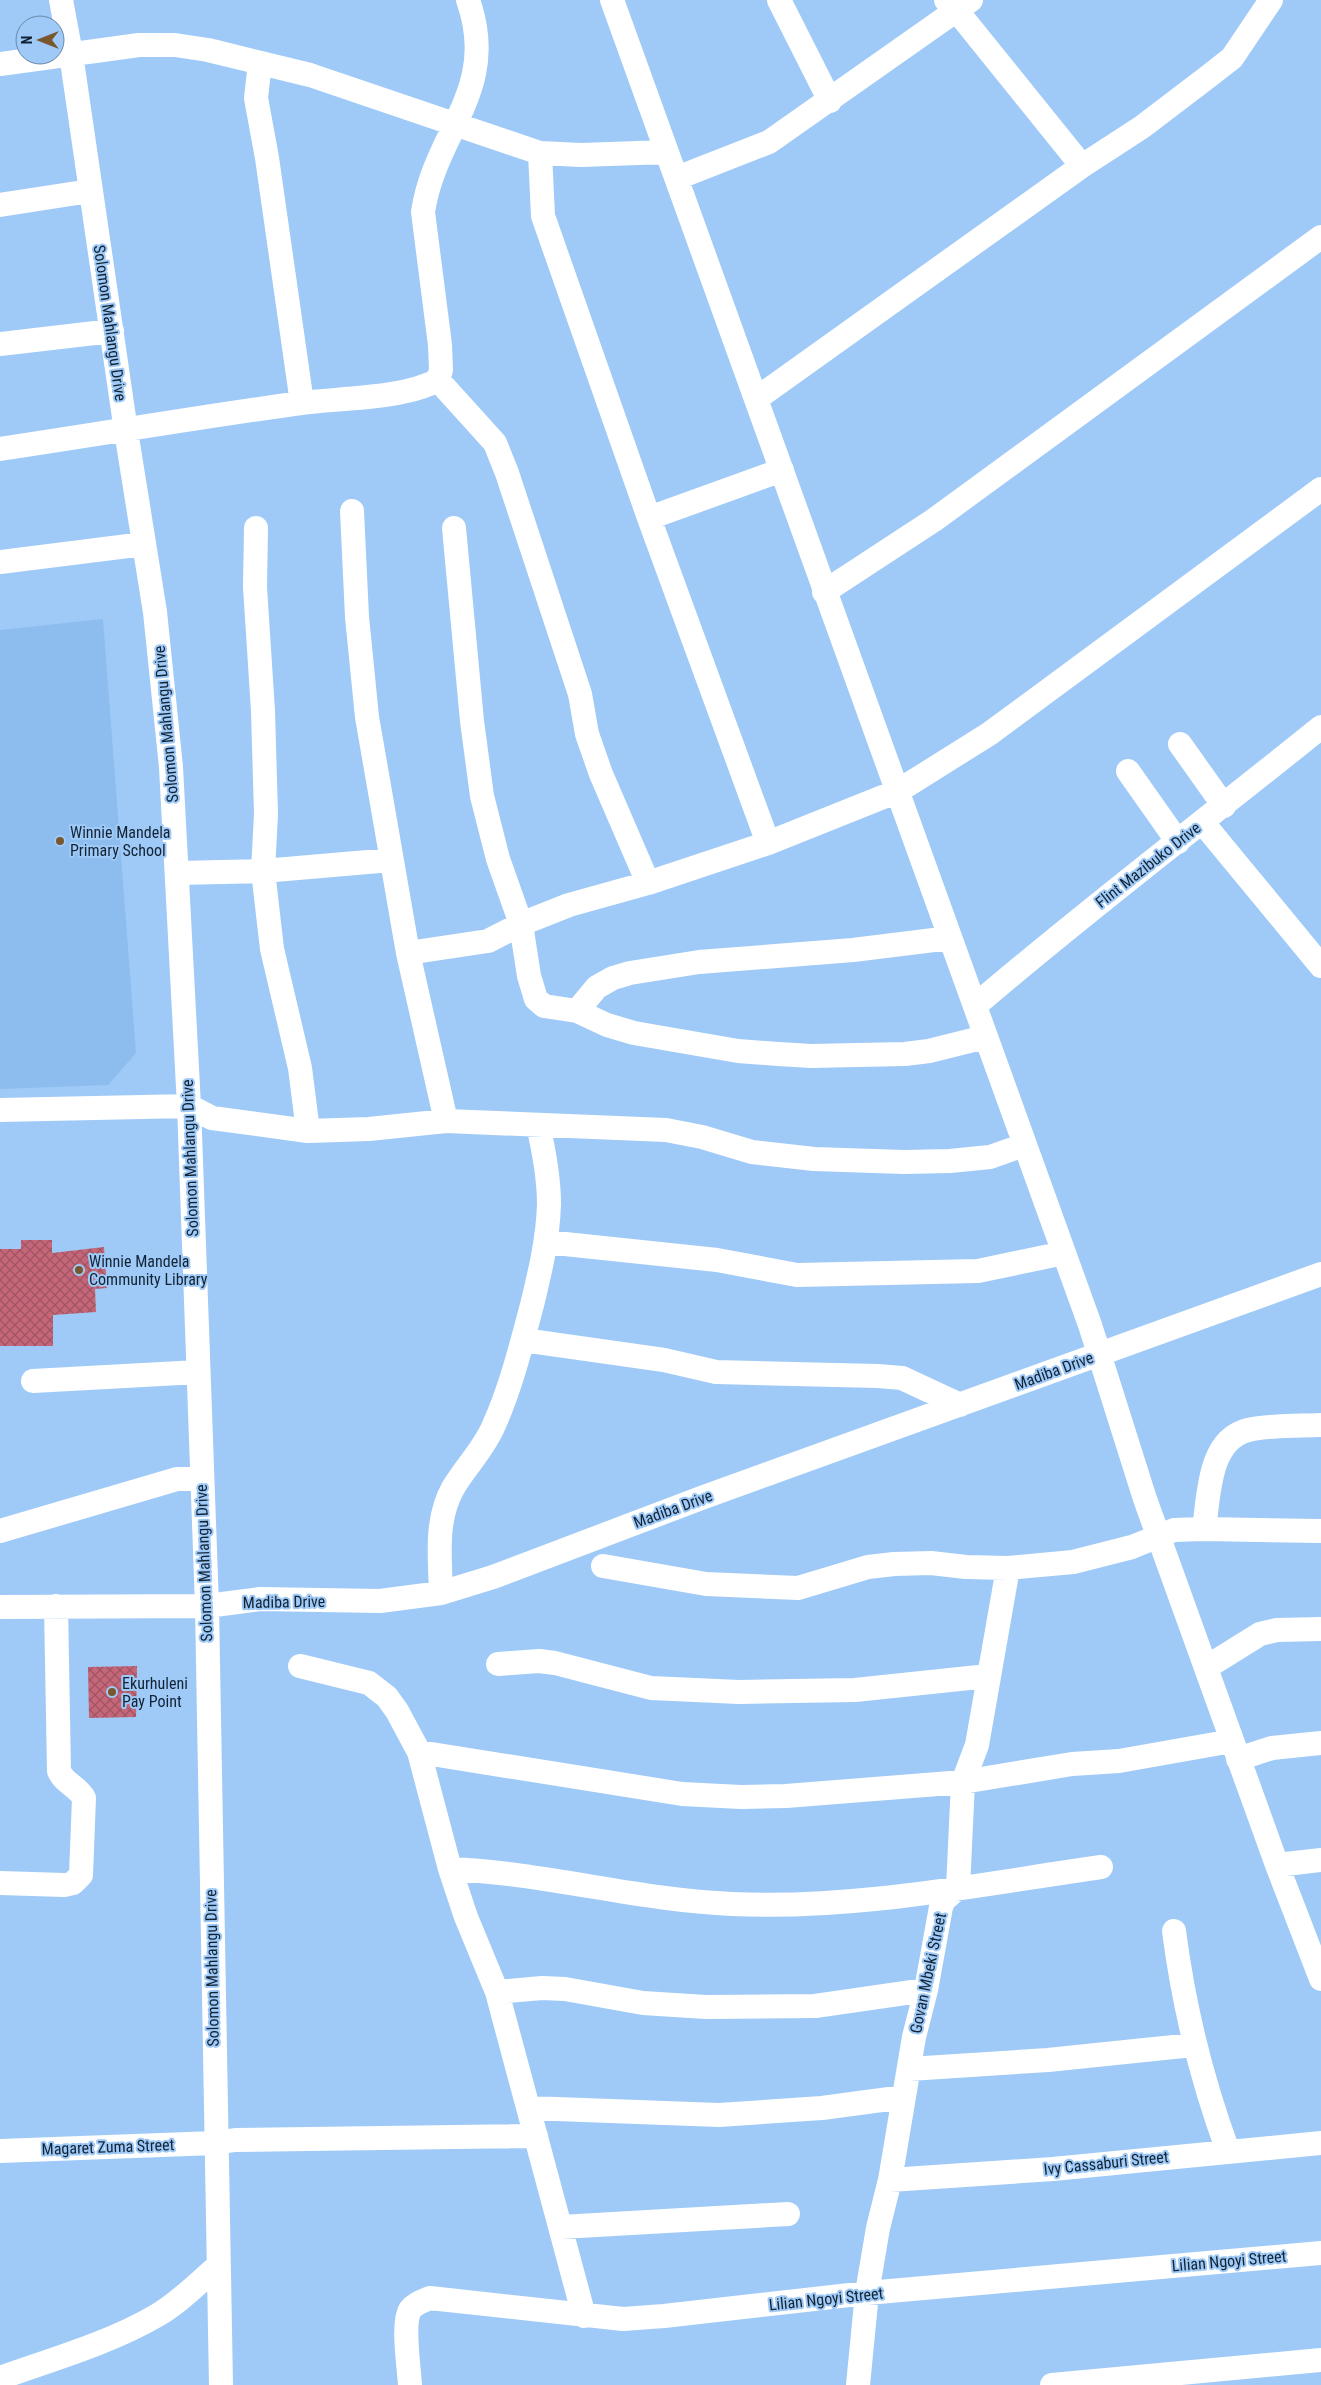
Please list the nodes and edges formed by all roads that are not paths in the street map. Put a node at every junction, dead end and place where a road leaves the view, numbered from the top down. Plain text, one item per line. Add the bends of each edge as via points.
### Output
1 (61, 0) edge
2 (468, 0) edge
3 (612, 0) edge
4 (779, 0) edge
5 (1271, 0) edge
6 (958, 4) edge
7 (71, 54) junction
8 (260, 63) junction
9 (0, 64) edge
10 (830, 101) junction
11 (455, 124) junction
12 (666, 152) junction
13 (540, 153) junction
14 (1082, 166) junction
15 (677, 178) junction
16 (90, 191) junction
17 (0, 205) edge
18 (1321, 237) edge
19 (112, 331) junction
20 (0, 344) edge
21 (438, 380) junction
22 (756, 399) junction
23 (302, 403) junction
24 (126, 431) junction
25 (0, 448) edge
26 (782, 470) junction
27 (1321, 489) edge
28 (352, 511) dead end
29 (649, 518) junction
30 (256, 528) dead end
31 (454, 528) dead end
32 (144, 544) junction
33 (0, 562) edge
34 (824, 592) junction
35 (1321, 727) edge
36 (1180, 744) dead end
37 (1128, 771) dead end
38 (898, 791) junction
39 (1224, 806) junction
40 (1203, 822) junction
41 (1178, 842) junction
42 (768, 843) junction
43 (391, 860) junction
44 (264, 871) junction
45 (177, 873) junction
46 (648, 883) junction
47 (521, 924) junction
48 (950, 938) junction
49 (408, 953) junction
50 (1321, 966) edge
51 (976, 1005) junction
52 (577, 1011) junction
53 (985, 1036) junction
54 (189, 1106) junction
55 (0, 1110) edge
56 (446, 1121) junction
57 (538, 1125) junction
58 (308, 1131) junction
59 (1024, 1145) junction
60 (546, 1242) junction
61 (1064, 1253) junction
62 (1321, 1274) edge
63 (523, 1340) junction
64 (1100, 1354) junction
65 (198, 1372) junction
66 (33, 1381) dead end
67 (960, 1405) junction
68 (1321, 1425) edge
69 (202, 1479) junction
70 (1204, 1529) junction
71 (0, 1530) edge
72 (1321, 1531) edge
73 (1160, 1535) junction
74 (603, 1566) dead end
75 (1008, 1568) junction
76 (441, 1593) junction
77 (0, 1606) edge
78 (56, 1606) junction
79 (207, 1606) junction
80 (1321, 1628) edge
81 (498, 1664) dead end
82 (300, 1666) dead end
83 (1207, 1667) junction
84 (988, 1676) junction
85 (1321, 1743) edge
86 (1236, 1750) junction
87 (419, 1752) junction
88 (963, 1782) junction
89 (1321, 1860) edge
90 (1277, 1865) junction
91 (1101, 1866) dead end
92 (450, 1869) junction
93 (0, 1883) edge
94 (958, 1888) junction
95 (1174, 1931) dead end
96 (1321, 1979) edge
97 (926, 1990) junction
98 (497, 1992) junction
99 (1194, 2045) junction
100 (909, 2070) junction
101 (904, 2097) junction
102 (529, 2108) junction
103 (536, 2136) junction
104 (215, 2143) junction
105 (1321, 2143) edge
106 (0, 2151) edge
107 (1228, 2151) junction
108 (890, 2180) junction
109 (788, 2214) dead end
110 (561, 2227) junction
111 (1321, 2253) edge
112 (218, 2266) junction
113 (867, 2293) junction
114 (584, 2316) junction
115 (1321, 2360) edge
116 (0, 2378) edge
117 (221, 2385) edge
118 (410, 2385) edge
119 (858, 2385) edge
120 (1052, 2385) edge

1 - 7 street, Solomon Mahlangu Drive
2 - 11 street via 476,34 476,72
3 - 12 street
4 - 10 street
5 - 14 street via 1232,58 1142,127
6 - 10 street
6 - 14 street
7 - 8 street via 139,44 175,45
7 - 9 street
7 - 16 street, Solomon Mahlangu Drive
8 - 11 street via 319,77
8 - 23 street via 256,98 258,120 267,158
10 - 15 street via 769,142
11 - 13 street
11 - 21 street via 425,194 423,212 440,345
12 - 13 street
12 - 15 street
13 - 29 street via 543,216
14 - 22 street
15 - 22 street
16 - 17 street
16 - 19 street, Solomon Mahlangu Drive
18 - 34 street via 934,520
19 - 20 street
19 - 24 street, Solomon Mahlangu Drive
21 - 23 street via 396,392
21 - 46 street via 495,444 508,473 580,694 595,758
22 - 26 street
23 - 24 street
24 - 25 street
24 - 32 street, Solomon Mahlangu Drive
26 - 29 street
26 - 34 street
27 - 38 street via 989,734
28 - 43 street via 357,617 367,716
29 - 42 street
30 - 44 street via 255,587 266,814
31 - 47 street via 482,796 498,859
32 - 33 street
32 - 45 street, Solomon Mahlangu Drive via 155,612 171,767
34 - 38 street
35 - 39 street, Flint Mazibuko Drive
36 - 39 street
37 - 41 street
38 - 42 street
38 - 48 street
39 - 40 street, Flint Mazibuko Drive
40 - 41 street, Flint Mazibuko Drive
40 - 50 street
41 - 51 street, Flint Mazibuko Drive via 1056,936
42 - 46 street
43 - 44 street
43 - 49 street
44 - 45 street
44 - 58 street via 272,949 300,1068
45 - 54 street, Solomon Mahlangu Drive
46 - 47 street via 569,905
47 - 49 street via 488,941
47 - 52 street via 536,999 544,1006
48 - 51 street
48 - 52 street via 853,950 699,962 630,973 597,987
49 - 56 street
51 - 53 street
52 - 53 street via 606,1025 634,1033 738,1051 778,1054 905,1054
53 - 59 street
54 - 55 street
54 - 58 street via 212,1118
54 - 65 street, Solomon Mahlangu Drive
56 - 57 street
56 - 58 street
57 - 59 street via 666,1130 702,1136 752,1152 814,1159 950,1161 990,1157
57 - 60 street via 549,1204
59 - 61 street
60 - 61 street via 717,1260 797,1276 978,1271
60 - 63 street
61 - 64 street
62 - 64 street, Madiba Drive
63 - 67 street via 664,1360 716,1372 902,1378
63 - 76 street via 487,1442 453,1489 444,1510 440,1534
64 - 67 street, Madiba Drive
64 - 73 street via 1145,1499
65 - 66 street
65 - 69 street, Solomon Mahlangu Drive
67 - 76 street, Madiba Drive via 493,1577
68 - 70 street via 1248,1430 1235,1436 1223,1447 1215,1463
69 - 71 street via 177,1479
69 - 79 street, Solomon Mahlangu Drive
70 - 72 street
70 - 73 street via 1174,1530
73 - 75 street via 1132,1547 1073,1562
73 - 83 street
74 - 75 street via 706,1584 798,1588 868,1567 894,1564
75 - 84 street
76 - 79 street, Madiba Drive via 380,1601 260,1599
77 - 78 street, Madiba Drive
78 - 79 street, Madiba Drive
78 - 93 street via 59,1771 61,1777 79,1790 84,1798 82,1875 73,1883 64,1885
79 - 104 street, Solomon Mahlangu Drive
80 - 83 street via 1260,1634
81 - 84 street via 539,1661 651,1688 740,1692 863,1689
82 - 87 street via 369,1683 397,1711
83 - 86 street
84 - 88 street via 977,1745
85 - 86 street
86 - 88 street via 1072,1764
86 - 90 street
87 - 88 street via 713,1797 786,1796
87 - 92 street
88 - 94 street
89 - 90 street
90 - 96 street
91 - 94 street
92 - 94 street via 528,1875 599,1889 732,1904 821,1904
92 - 98 street
94 - 97 street, Govan Mbeki Street via 941,1907
95 - 99 street
97 - 98 street via 815,2006 706,2008 643,2003 565,1989
97 - 100 street, Govan Mbeki Street
98 - 102 street
99 - 100 street
99 - 107 street
100 - 101 street, Govan Mbeki Street
101 - 102 street via 813,2109 728,2114
101 - 108 street, Govan Mbeki Street
102 - 103 street
103 - 104 street, Magaret Zuma Street via 235,2140
103 - 110 street
104 - 106 street, Magaret Zuma Street
104 - 112 street, Solomon Mahlangu Drive
105 - 107 street, Ivy Cassaburi Street
107 - 108 street, Ivy Cassaburi Street via 1053,2170
108 - 113 street, Govan Mbeki Street
109 - 110 street
110 - 114 street
111 - 113 street, Lilian Ngoyi Street
112 - 116 street via 156,2316
112 - 117 street, Solomon Mahlangu Drive
113 - 114 street, Lilian Ngoyi Street via 664,2316 623,2319
113 - 119 street, Govan Mbeki Street
114 - 118 street, Lilian Ngoyi Street via 445,2298 418,2302 407,2321
115 - 120 street

